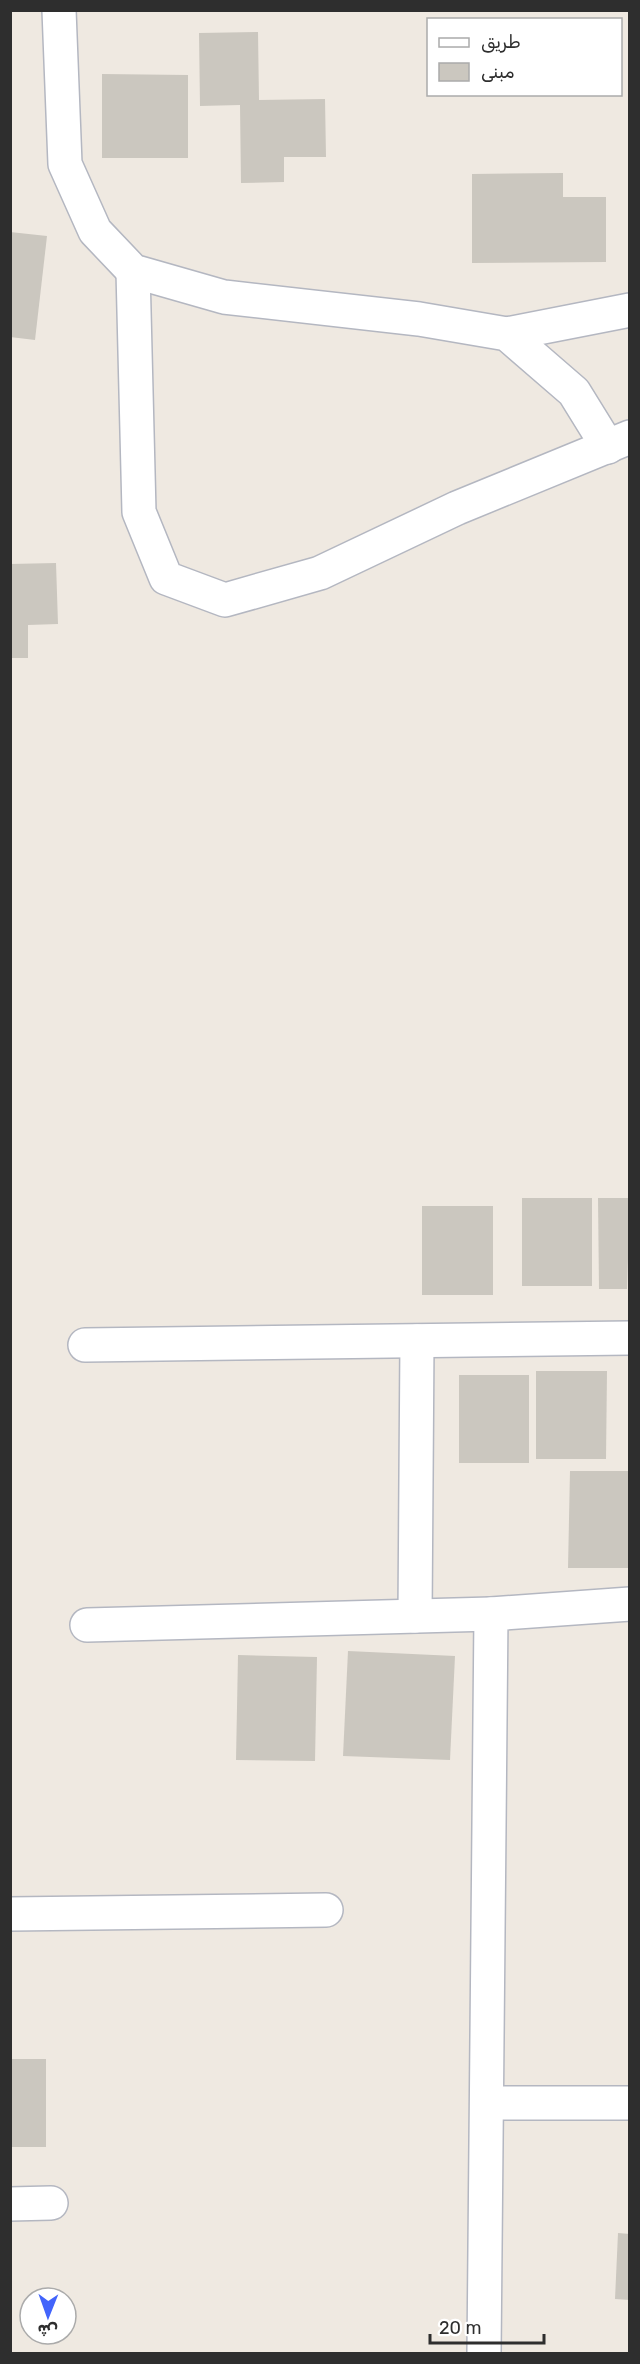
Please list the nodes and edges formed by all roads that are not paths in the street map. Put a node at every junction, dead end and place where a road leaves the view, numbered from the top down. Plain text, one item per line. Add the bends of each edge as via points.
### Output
1 (59, 10) edge
2 (133, 271) junction
3 (630, 310) edge
4 (507, 334) junction
5 (619, 442) edge
6 (630, 1338) edge
7 (417, 1341) junction
8 (85, 1345) dead end
9 (630, 1604) edge
10 (491, 1614) junction
11 (415, 1616) junction
12 (87, 1625) dead end
13 (326, 1910) dead end
14 (10, 1914) edge
15 (487, 2103) junction
16 (630, 2103) edge
17 (10, 2204) edge
18 (51, 2204) dead end
19 (484, 2354) edge

1 - 2 street via 65,164 94,231
2 - 4 street via 224,297 419,319
2 - 5 street via 139,512 166,578 225,600 320,573 457,507
3 - 4 street
4 - 5 street via 574,392
6 - 7 street
7 - 8 street
7 - 11 street
9 - 10 street
10 - 11 street
10 - 15 street
11 - 12 street
13 - 14 street
15 - 16 street
15 - 19 street
17 - 18 street

